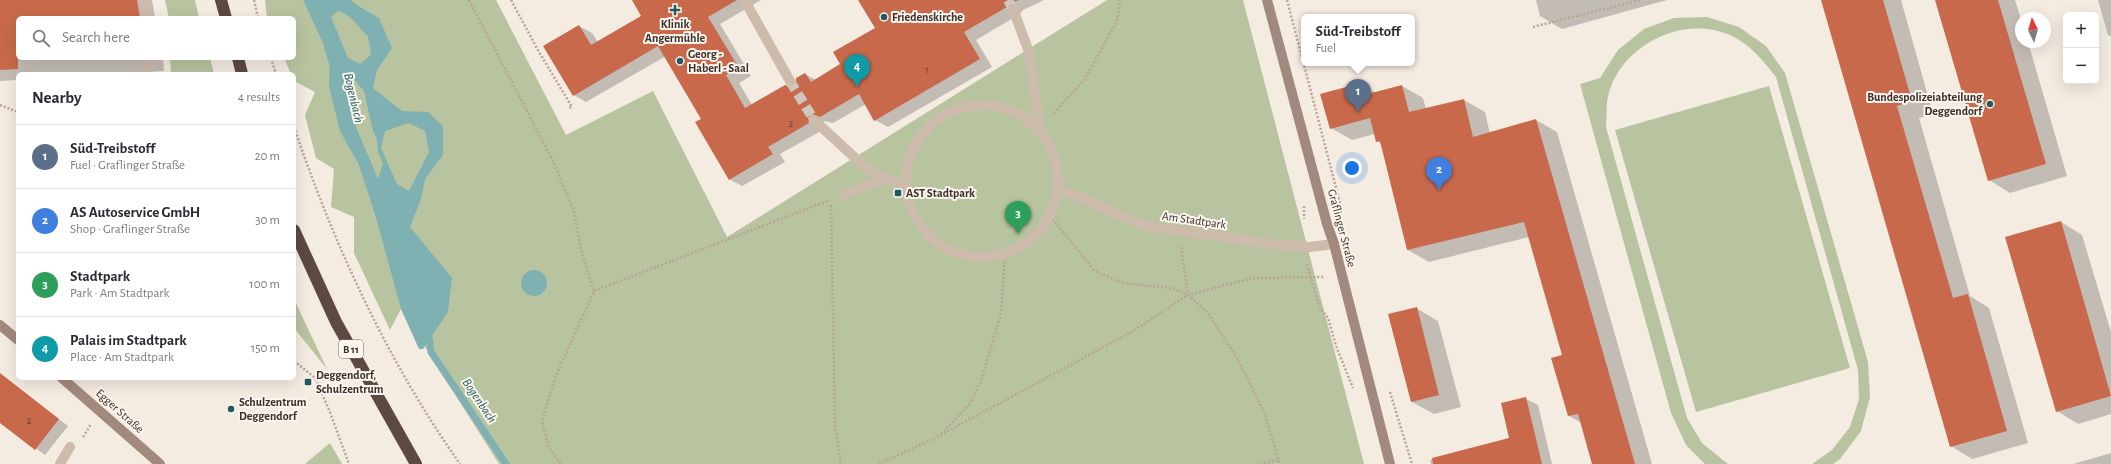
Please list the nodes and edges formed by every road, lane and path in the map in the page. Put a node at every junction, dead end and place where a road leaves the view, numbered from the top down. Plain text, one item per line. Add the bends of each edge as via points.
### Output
1 (144, 0) edge
2 (221, 0) edge
3 (254, 0) edge
4 (470, 0) edge
5 (511, 0) edge
6 (1120, 0) edge
7 (1267, 0) edge
8 (1640, 0) edge
9 (745, 1) edge
10 (1013, 9) tunnel mouth
11 (147, 16) edge
12 (225, 16) edge
13 (258, 16) edge
14 (1533, 27) dead end
15 (152, 60) edge
16 (238, 60) edge
17 (272, 60) edge
18 (146, 72) edge
19 (242, 72) edge
20 (275, 72) edge
21 (790, 81) tunnel mouth
22 (0, 105) edge
23 (568, 108) dead end
24 (16, 111) edge
25 (814, 120) tunnel mouth
26 (1040, 130) junction
27 (296, 133) edge
28 (885, 178) junction
29 (905, 187) junction
30 (1058, 188) junction
31 (844, 195) joint
32 (830, 200) junction
33 (1050, 216) junction
34 (1178, 232) junction
35 (296, 234) edge
36 (1334, 244) junction
37 (1005, 254) junction
38 (1307, 264) dead end
39 (1342, 276) junction
40 (1310, 278) junction
41 (594, 291) junction
42 (1188, 296) junction
43 (0, 325) edge
44 (16, 338) edge
45 (296, 363) edge
46 (64, 380) edge
47 (1356, 394) dead end
48 (102, 412) junction
49 (939, 436) junction
50 (81, 442) dead end
51 (70, 447) dead end
52 (1278, 460) junction
53 (60, 464) edge
54 (160, 464) edge
55 (349, 464) edge
56 (416, 464) edge
57 (460, 464) edge
58 (561, 464) edge
59 (841, 464) edge
60 (879, 464) edge
61 (1260, 464) edge
62 (1280, 464) edge
63 (1390, 464) edge

1 - 11 street
2 - 12 highway
3 - 13 path
4 - 41 path via 554,161 574,211 581,250
5 - 23 path via 572,107
6 - 26 path via 1117,21 1084,80
7 - 36 street, Graflinger Straße
8 - 14 path
9 - 21 street
10 - 26 street via 1029,52
15 - 18 street
16 - 19 highway
17 - 20 path
22 - 24 path
25 - 28 street via 866,168
26 - 29 street via 1018,113 992,104 965,106 939,116 920,135 907,160
26 - 30 street via 1051,148 1058,167
27 - 57 path via 359,291 429,421
28 - 29 street
28 - 31 street
29 - 37 street via 912,214 928,236 951,251 978,258
30 - 33 street
30 - 34 street, Am Stadtpark via 1145,226
31 - 32 path
32 - 41 path
32 - 59 path via 835,425
33 - 37 street via 1038,233 1023,246
33 - 42 path via 1095,271 1123,283 1172,288
34 - 36 street, Am Stadtpark via 1279,245
34 - 42 path
35 - 56 highway, B 11 via 336,322
36 - 39 street, Graflinger Straße
37 - 49 path via 1001,313 981,381 969,405
38 - 40 path
39 - 40 path
39 - 63 street, Graflinger Straße
40 - 42 path via 1253,278
40 - 47 path
41 - 58 path via 555,378 542,421 548,446
42 - 49 path via 1133,331
42 - 52 path via 1208,312 1237,358 1264,412
43 - 44 street
45 - 55 path via 315,378
46 - 48 street, Egger Straße
48 - 50 path via 92,422
48 - 54 street, Egger Straße
49 - 60 path
51 - 53 street
52 - 61 path
52 - 62 path

